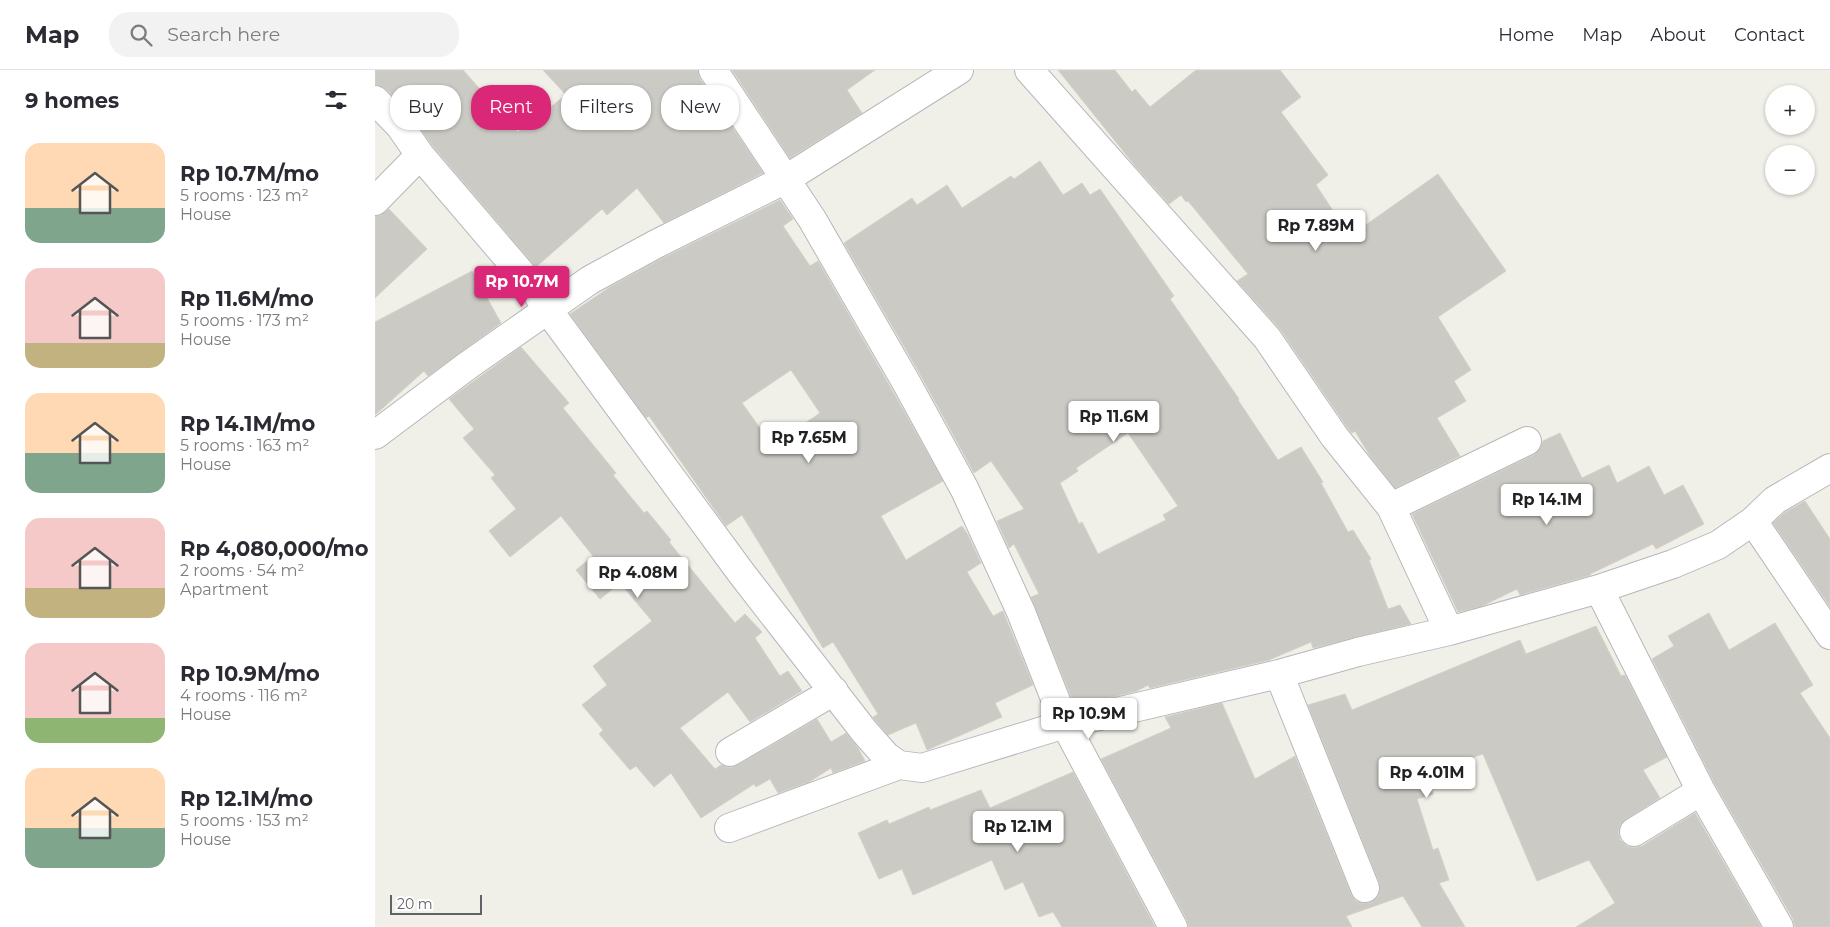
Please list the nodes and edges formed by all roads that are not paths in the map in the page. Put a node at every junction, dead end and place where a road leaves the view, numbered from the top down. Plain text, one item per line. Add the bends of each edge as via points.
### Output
1 (713, 70) edge
2 (959, 70) edge
3 (1029, 70) edge
4 (375, 100) edge
5 (420, 155) junction
6 (780, 171) junction
7 (375, 201) edge
8 (542, 301) junction
9 (375, 435) edge
10 (1527, 441) dead end
11 (1830, 468) edge
12 (1391, 508) junction
13 (1753, 521) junction
14 (1599, 589) junction
15 (1449, 631) junction
16 (1830, 635) edge
17 (1279, 674) junction
18 (833, 692) junction
19 (1065, 724) junction
20 (730, 752) dead end
21 (899, 765) junction
22 (1701, 791) junction
23 (729, 828) dead end
24 (1634, 832) dead end
25 (1365, 888) dead end
26 (1173, 927) edge
27 (1779, 927) edge

1 - 6 street
2 - 6 street
3 - 12 street via 1267,338 1335,436
4 - 5 street
5 - 7 street
5 - 8 street
6 - 8 street via 656,244 590,280
6 - 19 street via 812,219 965,490 1021,612
8 - 9 street via 467,366
8 - 18 street via 742,574
10 - 12 street
11 - 13 street via 1775,500
12 - 15 street
13 - 14 street via 1718,544 1673,564
13 - 16 street
14 - 15 street
14 - 22 street
15 - 17 street
17 - 19 street
17 - 25 street
18 - 20 street
18 - 21 street via 886,756
19 - 21 street via 922,768
19 - 26 street
21 - 23 street
22 - 24 street
22 - 27 street

